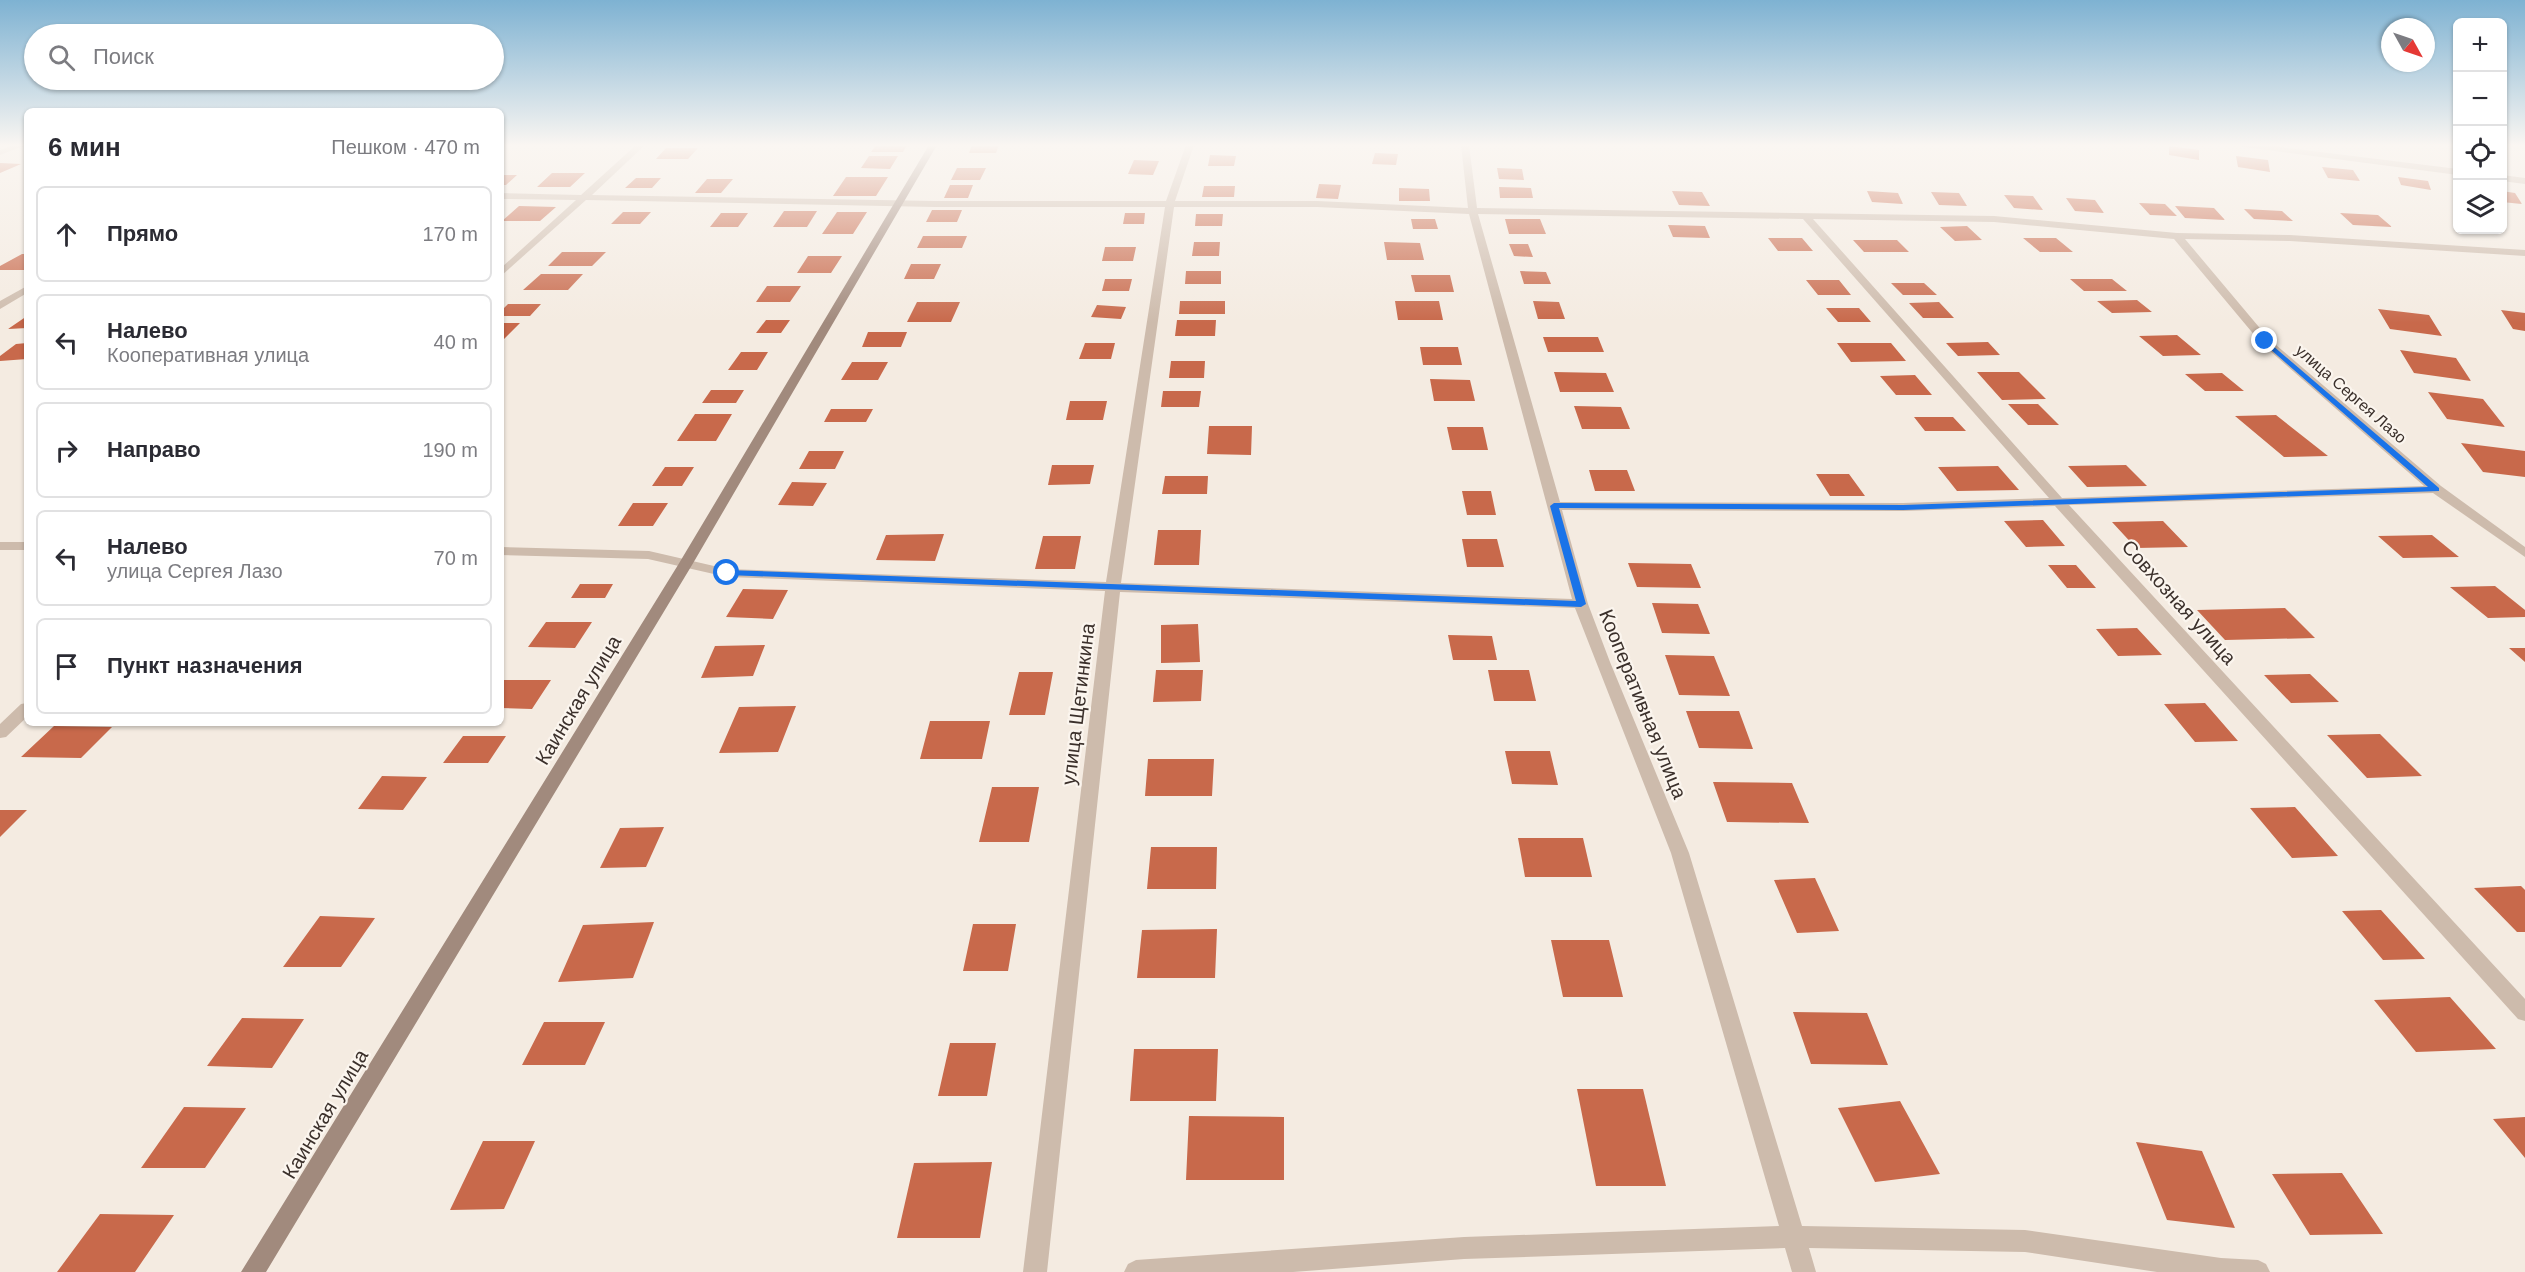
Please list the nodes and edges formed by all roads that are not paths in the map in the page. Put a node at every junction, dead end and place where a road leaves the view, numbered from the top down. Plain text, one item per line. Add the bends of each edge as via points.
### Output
1 (576, 204) edge
2 (898, 204) edge
3 (1170, 204) edge
4 (1325, 204) edge
5 (1472, 204) edge
6 (1473, 211) junction
7 (1805, 216) junction
8 (2177, 236) junction
9 (2525, 253) edge
10 (504, 270) edge
11 (24, 291) edge
12 (0, 306) edge
13 (2436, 489) junction
14 (2061, 504) junction
15 (1554, 506) junction
16 (0, 546) edge
17 (24, 546) edge
18 (504, 551) edge
19 (2525, 553) edge
20 (685, 565) junction
21 (1113, 586) junction
22 (1581, 604) junction
23 (24, 711) edge
24 (0, 733) edge
25 (2525, 1013) edge
26 (1793, 1237) junction
27 (253, 1272) edge
28 (1035, 1272) edge
29 (1136, 1272) edge
30 (1804, 1272) edge
31 (2258, 1272) edge

1 - 10 street
2 - 20 main road, Каинская улица
3 - 21 street, улица Щетинкина
4 - 6 street
5 - 6 street, Кооперативная улица
6 - 7 street
6 - 15 street, Кооперативная улица
7 - 8 street via 1994,219
7 - 14 street, Совхозная улица
8 - 9 street via 2290,238
8 - 13 street, улица Сергея Лазо via 2265,341
11 - 12 street
13 - 14 street
13 - 19 street, улица Сергея Лазо
14 - 15 street
14 - 25 street, Совхозная улица
15 - 22 street, Кооперативная улица
16 - 17 street
18 - 20 street via 649,555
20 - 21 street via 727,573
20 - 27 main road, Каинская улица
21 - 22 street
21 - 28 street, улица Щетинкина
22 - 26 street, Кооперативная улица via 1680,853
23 - 24 street
26 - 29 street via 1464,1248
26 - 30 street, Кооперативная улица
26 - 31 street via 2025,1241

